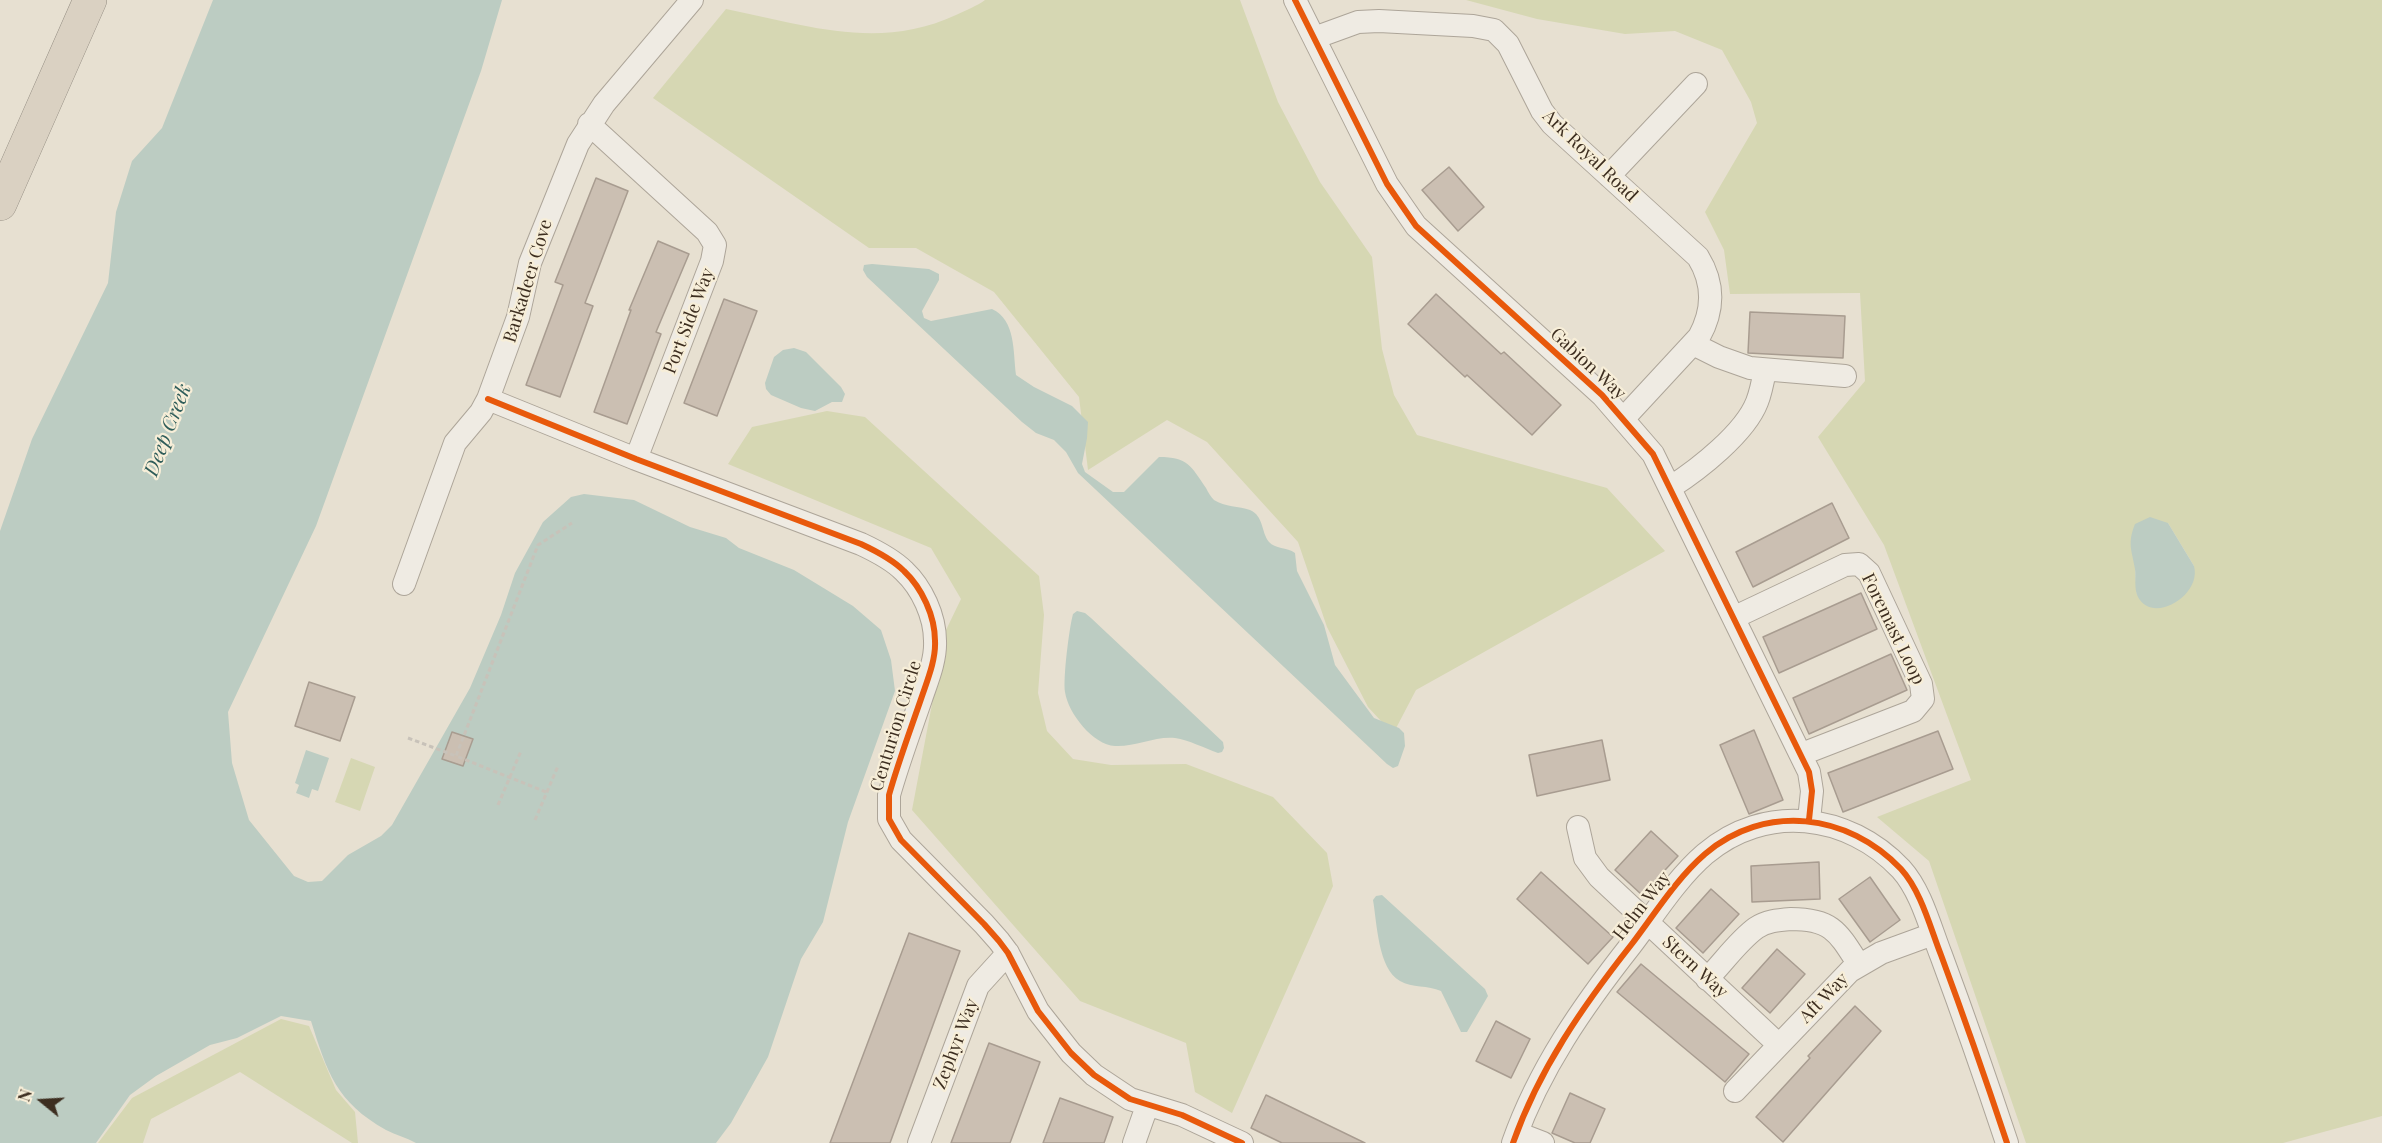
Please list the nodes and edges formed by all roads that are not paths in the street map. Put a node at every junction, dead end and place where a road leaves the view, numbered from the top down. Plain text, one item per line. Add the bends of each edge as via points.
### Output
1 (70, 0) edge
2 (90, 0) edge
3 (692, 0) edge
4 (1295, 0) edge
5 (1314, 38) junction
6 (1696, 84) dead end
7 (589, 124) junction
8 (0, 158) edge
9 (1609, 176) junction
10 (0, 204) edge
11 (1693, 344) junction
12 (1764, 370) junction
13 (1845, 376) dead end
14 (488, 399) junction
15 (1624, 418) junction
16 (636, 459) junction
17 (1671, 487) junction
18 (404, 584) dead end
19 (1735, 617) junction
20 (1802, 754) junction
21 (1809, 820) junction
22 (1578, 827) dead end
23 (1648, 923) junction
24 (1933, 934) junction
25 (1008, 953) junction
26 (1859, 964) junction
27 (1707, 979) junction
28 (1779, 1045) junction
29 (1735, 1091) dead end
30 (1147, 1106) junction
31 (1515, 1138) edge
32 (919, 1143) edge
33 (1134, 1143) edge
34 (1242, 1143) edge
35 (1543, 1143) edge
36 (2007, 1143) edge

1 - 8 highway
2 - 10 highway
3 - 7 street, Barkadeer Cove
4 - 5 street, Gabion Way
5 - 9 street, Ark Royal Road via 1358,22 1379,21 1494,30 1508,44 1552,124
5 - 15 street, Gabion Way via 1388,184 1416,226
6 - 9 street
7 - 14 street, Barkadeer Cove via 567,167 530,263 518,317
7 - 16 street, Port Side Way via 707,232 715,245
9 - 11 street, Ark Royal Road via 1698,257 1704,267 1710,284 1710,303 1705,327
11 - 12 street via 1734,363
11 - 15 street, Ark Royal Road
12 - 13 street
12 - 17 street via 1750,415 1711,459
14 - 16 street, Centurion Circle
14 - 18 street, Barkadeer Cove via 455,443
15 - 17 street, Gabion Way via 1653,453
16 - 25 street, Centurion Circle via 861,544 885,556 916,584 932,618 935,641 928,678 889,795 889,819 909,850
17 - 19 street, Gabion Way
19 - 20 street, Gabion Way
19 - 20 street, Foremast Loop via 1845,565 1859,564 1869,573 1921,684 1923,699 1913,711
20 - 21 street, Gabion Way via 1812,791
21 - 23 street, Helm Way via 1764,825 1719,844 1691,868
21 - 24 street, Helm Way via 1848,831 1885,854 1903,871 1916,892
22 - 23 street, Stern Way via 1590,868
23 - 27 street, Stern Way
23 - 31 street, Helm Way via 1575,1019
24 - 26 street, Aft Way
24 - 36 street, Helm Way
25 - 30 street, Centurion Circle via 1038,1011 1071,1053 1114,1090
25 - 32 street, Zephyr Way via 978,986
26 - 27 street via 1835,931 1823,922 1777,920 1754,930
26 - 28 street, Aft Way
27 - 28 street, Stern Way
28 - 29 street, Aft Way
30 - 33 street
30 - 34 street, Centurion Circle via 1182,1115
31 - 35 street

